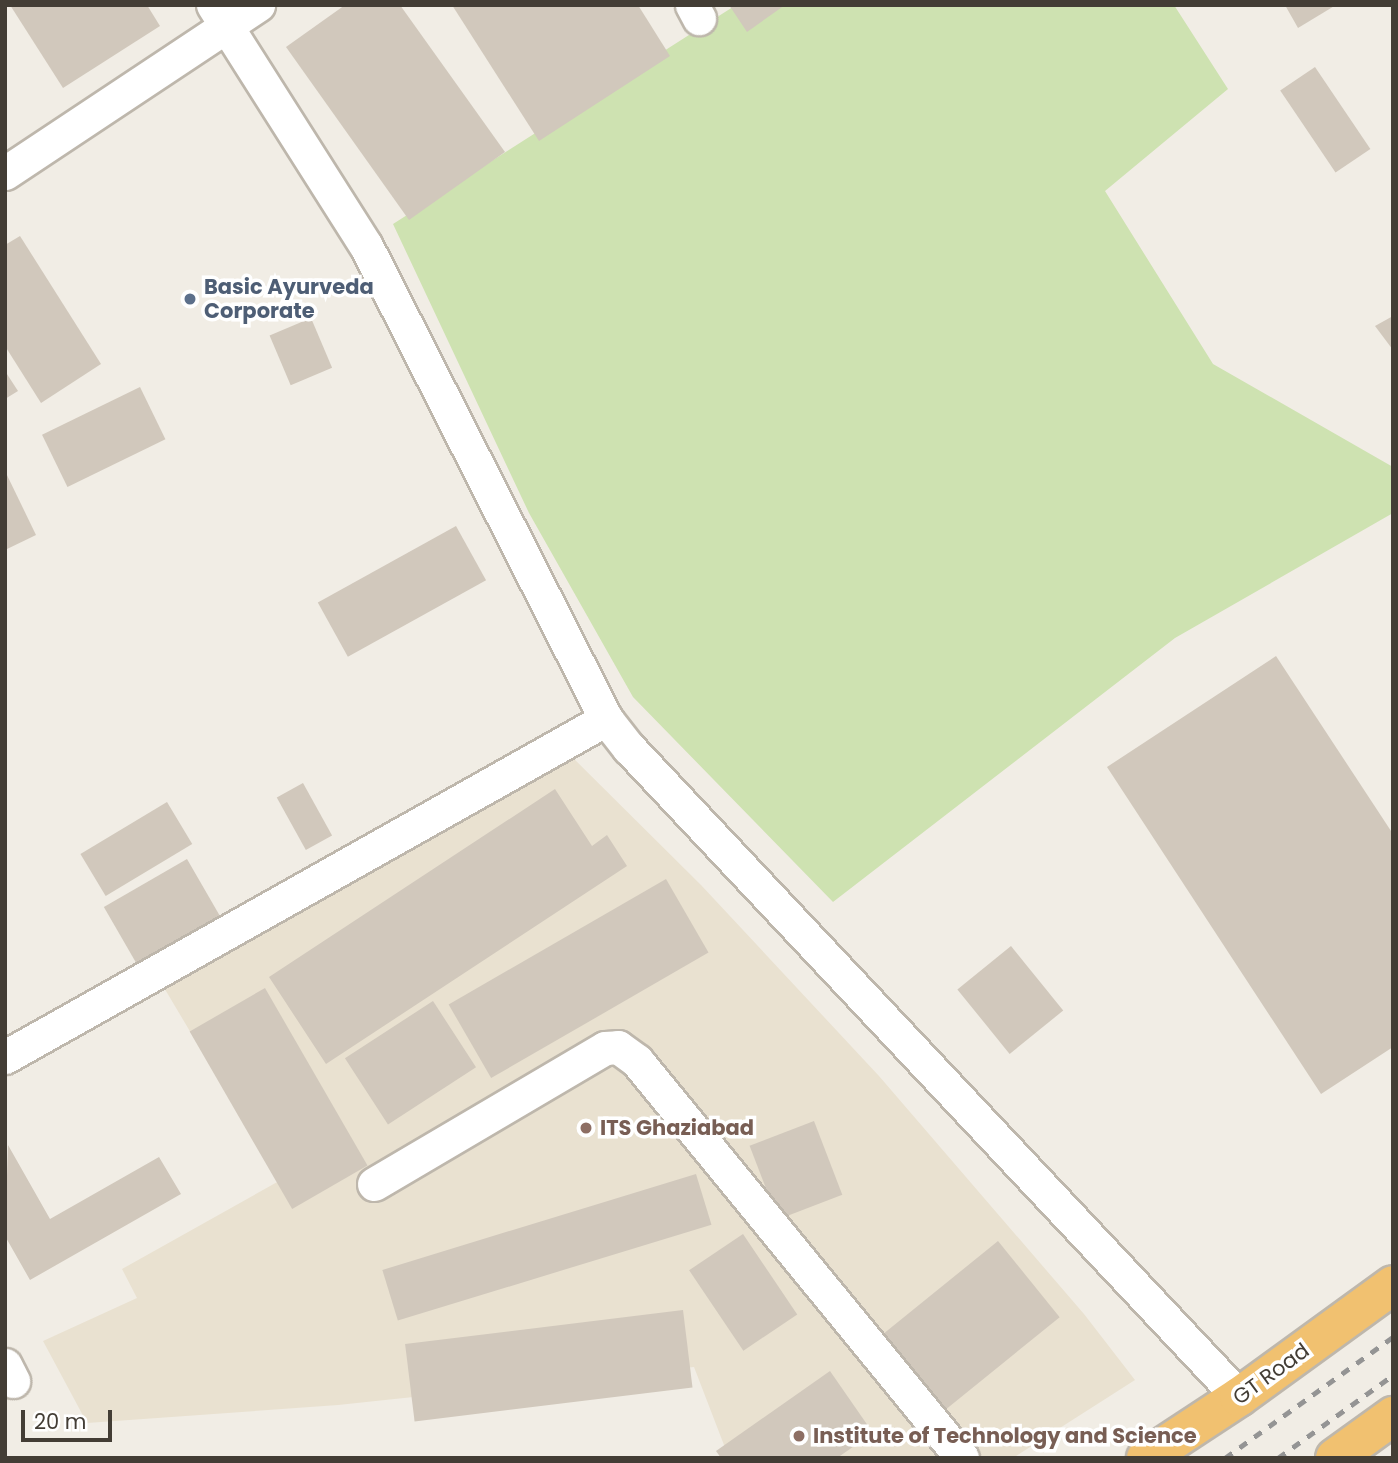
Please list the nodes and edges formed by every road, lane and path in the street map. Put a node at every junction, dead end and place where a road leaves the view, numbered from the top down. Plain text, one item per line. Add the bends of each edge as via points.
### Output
1 (258, 5) edge
2 (220, 16) edge
3 (5, 173) edge
4 (606, 719) junction
5 (5, 1057) edge
6 (374, 1184) dead end
7 (1393, 1285) edge
8 (1239, 1397) junction
9 (1393, 1416) edge
10 (962, 1458) edge
11 (1146, 1458) edge
12 (1335, 1458) edge

1 - 2 street
2 - 3 street
2 - 4 street via 366,246
4 - 5 street
4 - 8 street
6 - 10 street via 605,1048 618,1047 637,1061
7 - 8 highway, GT Road
8 - 11 highway, GT Road
9 - 12 highway

